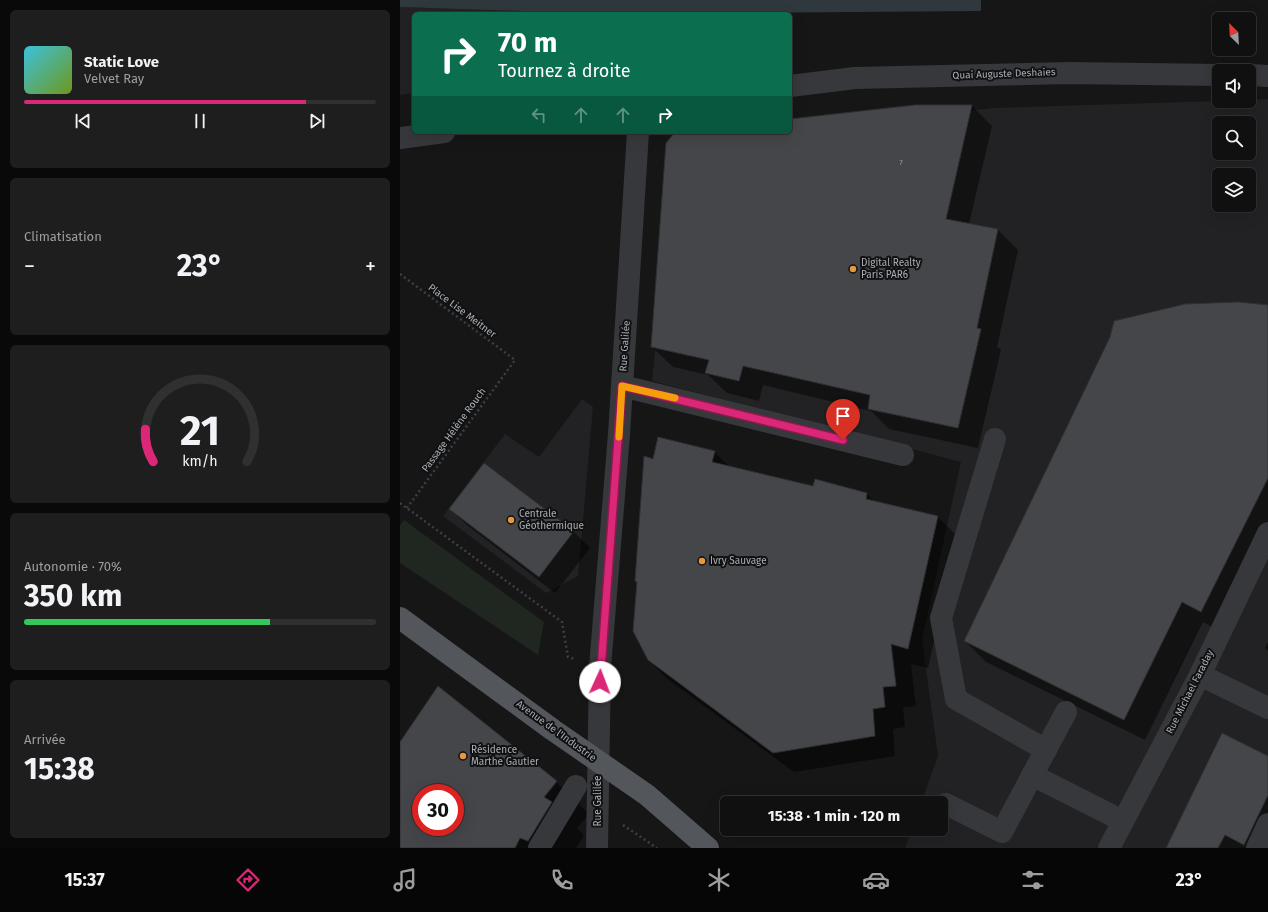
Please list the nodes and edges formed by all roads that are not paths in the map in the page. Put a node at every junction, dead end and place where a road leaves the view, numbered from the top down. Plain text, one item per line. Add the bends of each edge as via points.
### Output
1 (1212, 75) edge
2 (1256, 75) edge
3 (1268, 76) edge
4 (792, 86) edge
5 (429, 134) edge
6 (638, 134) edge
7 (400, 138) edge
8 (622, 386) junction
9 (995, 438) dead end
10 (903, 455) dead end
11 (1268, 533) edge
12 (400, 618) edge
13 (1200, 674) junction
14 (1268, 708) edge
15 (1066, 712) dead end
16 (1046, 750) junction
17 (598, 762) junction
18 (1032, 774) junction
19 (576, 786) dead end
20 (948, 805) edge
21 (1123, 821) junction
22 (1268, 824) edge
23 (539, 848) edge
24 (597, 848) edge
25 (708, 848) edge
26 (1109, 848) edge
27 (1257, 848) edge

1 - 4 street, Quai Auguste Deshaies via 1061,73 855,78
2 - 3 street
5 - 7 street
6 - 8 street, Rue Galilée
8 - 10 street
8 - 17 street, Rue Galilée via 600,667
9 - 16 street via 941,618 956,699
11 - 13 street, Rue Michael Faraday
12 - 17 main road, Avenue de l'Industrie
13 - 14 street
13 - 21 street, Rue Michael Faraday
15 - 16 street
16 - 18 street
17 - 24 street, Rue Galilée
17 - 25 main road, Avenue de l'Industrie via 647,795
18 - 20 street via 1002,832
18 - 21 street
19 - 23 street
21 - 26 street, Rue Michael Faraday
22 - 27 street

